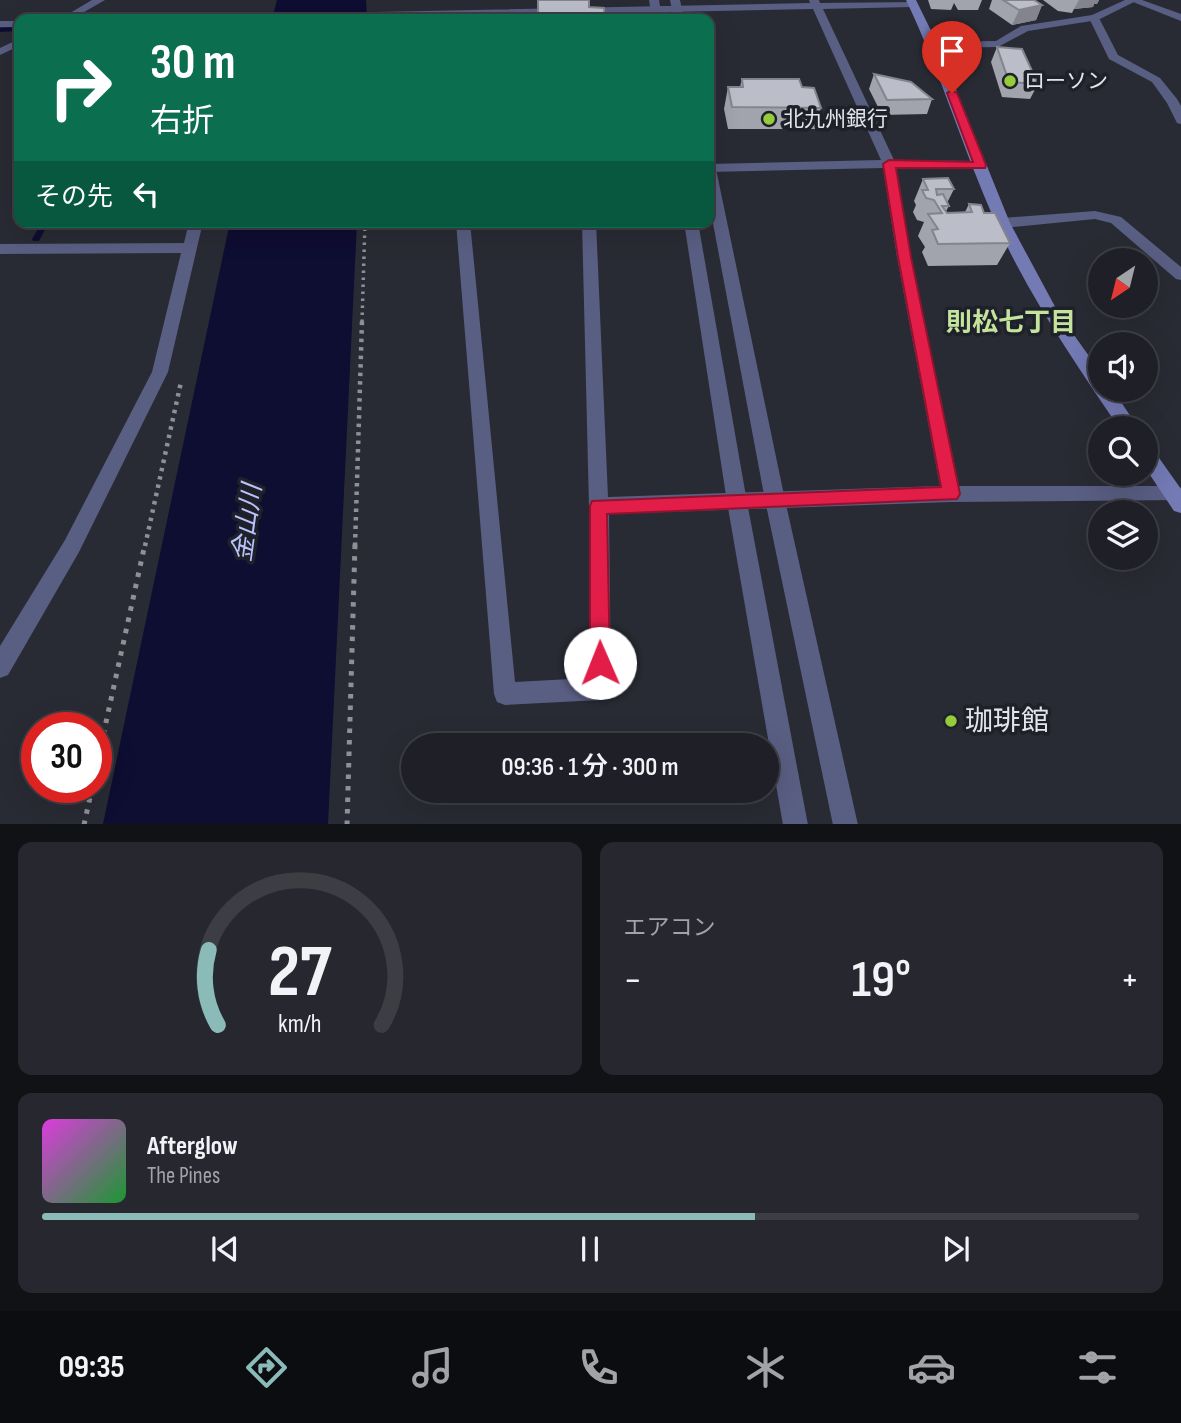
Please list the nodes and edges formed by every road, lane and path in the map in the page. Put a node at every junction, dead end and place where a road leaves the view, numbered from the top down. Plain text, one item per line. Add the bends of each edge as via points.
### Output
1 (100, 0) edge
2 (1133, 0) edge
3 (912, 2) edge
4 (815, 3) edge
5 (655, 9) edge
6 (677, 9) edge
7 (74, 14) edge
8 (503, 14) edge
9 (1094, 18) junction
10 (1181, 18) edge
11 (933, 45) junction
12 (1177, 103) edge
13 (1181, 120) edge
14 (889, 164) junction
15 (980, 165) junction
16 (714, 169) edge
17 (714, 194) edge
18 (1003, 223) junction
19 (195, 228) edge
20 (365, 228) edge
21 (464, 228) edge
22 (589, 228) edge
23 (692, 228) edge
24 (190, 248) junction
25 (0, 249) edge
26 (1181, 275) edge
27 (1088, 368) edge
28 (181, 380) dead end
29 (1158, 470) edge
30 (951, 494) junction
31 (1178, 499) edge
32 (775, 500) junction
33 (737, 502) junction
34 (598, 506) junction
35 (0, 667) edge
36 (108, 712) edge
37 (89, 803) edge
38 (84, 824) edge
39 (347, 824) edge
40 (796, 824) edge
41 (846, 824) edge

1 - 7 street
2 - 9 street
2 - 10 street
3 - 4 street
3 - 11 main road
4 - 6 street
4 - 14 street
5 - 6 street
5 - 8 street
9 - 11 street via 1026,28 998,44
9 - 12 street via 1113,57 1156,80
11 - 15 main road
12 - 13 street
14 - 15 street
14 - 16 street
14 - 30 street
15 - 18 main road
17 - 32 street
18 - 26 street via 1095,215 1116,220
18 - 27 main road via 1053,317
19 - 24 street
20 - 39 path
21 - 34 street via 505,694 600,689
22 - 34 street
23 - 33 street
24 - 25 street
24 - 35 street via 160,372 72,546
28 - 36 path
29 - 31 main road
30 - 31 street
30 - 32 street
32 - 33 street
32 - 41 street
33 - 34 street
33 - 40 street
37 - 38 path

